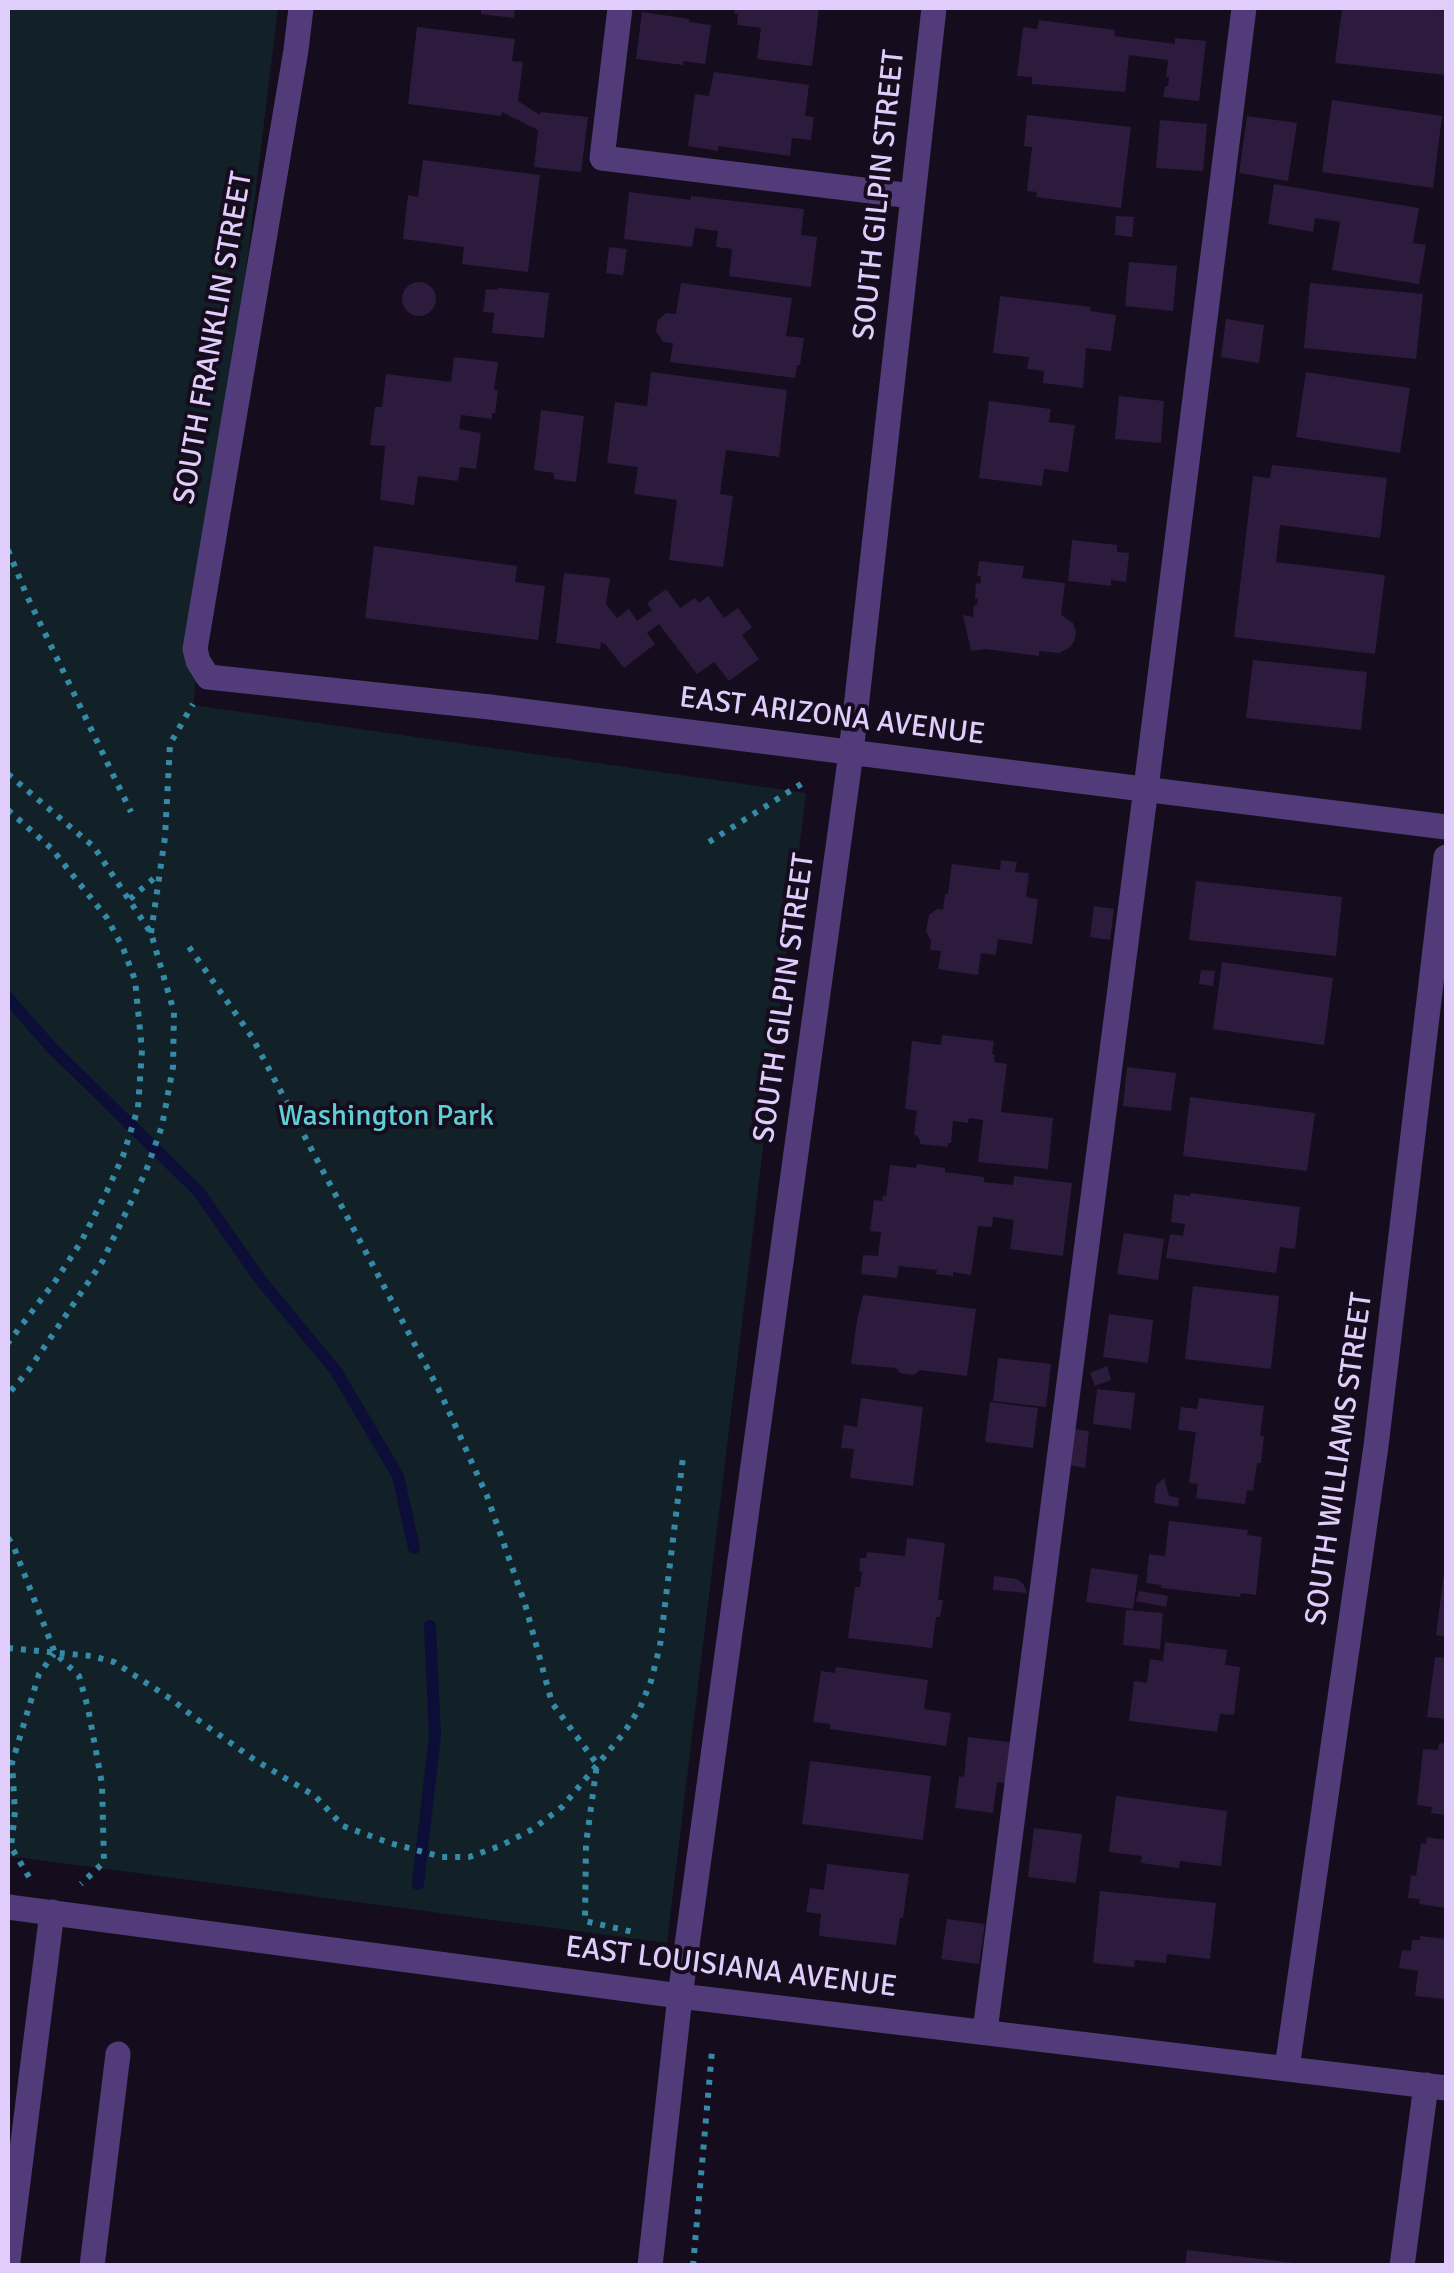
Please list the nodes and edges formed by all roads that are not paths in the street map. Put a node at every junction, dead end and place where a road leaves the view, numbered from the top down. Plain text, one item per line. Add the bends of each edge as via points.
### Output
1 (301, 8) edge
2 (620, 8) edge
3 (934, 8) edge
4 (1244, 8) edge
5 (912, 196) junction
6 (208, 676) joint
7 (852, 753) junction
8 (1146, 788) junction
9 (1446, 826) edge
10 (1446, 857) edge
11 (8, 1907) edge
12 (52, 1912) junction
13 (680, 1996) junction
14 (984, 2031) junction
15 (118, 2054) dead end
16 (1287, 2068) junction
17 (1436, 2087) edge
18 (8, 2261) edge
19 (92, 2266) edge
20 (650, 2266) edge
21 (1402, 2266) edge

1 - 6 street, SOUTH FRANKLIN STREET via 195,649
2 - 5 street via 602,158
3 - 5 street, SOUTH GILPIN STREET
4 - 8 street
5 - 7 street, SOUTH GILPIN STREET
6 - 7 street, EAST ARIZONA AVENUE
7 - 8 street, EAST ARIZONA AVENUE
7 - 13 street, SOUTH GILPIN STREET
8 - 9 street, EAST ARIZONA AVENUE
8 - 14 street
10 - 16 street, SOUTH WILLIAMS STREET via 1376,1446
11 - 12 street, EAST LOUISIANA AVENUE
12 - 13 street, EAST LOUISIANA AVENUE
12 - 18 street
13 - 14 street, EAST LOUISIANA AVENUE
13 - 20 street, SOUTH GILPIN STREET
14 - 16 street, EAST LOUISIANA AVENUE
15 - 19 street
16 - 17 street, EAST LOUISIANA AVENUE
17 - 21 street

